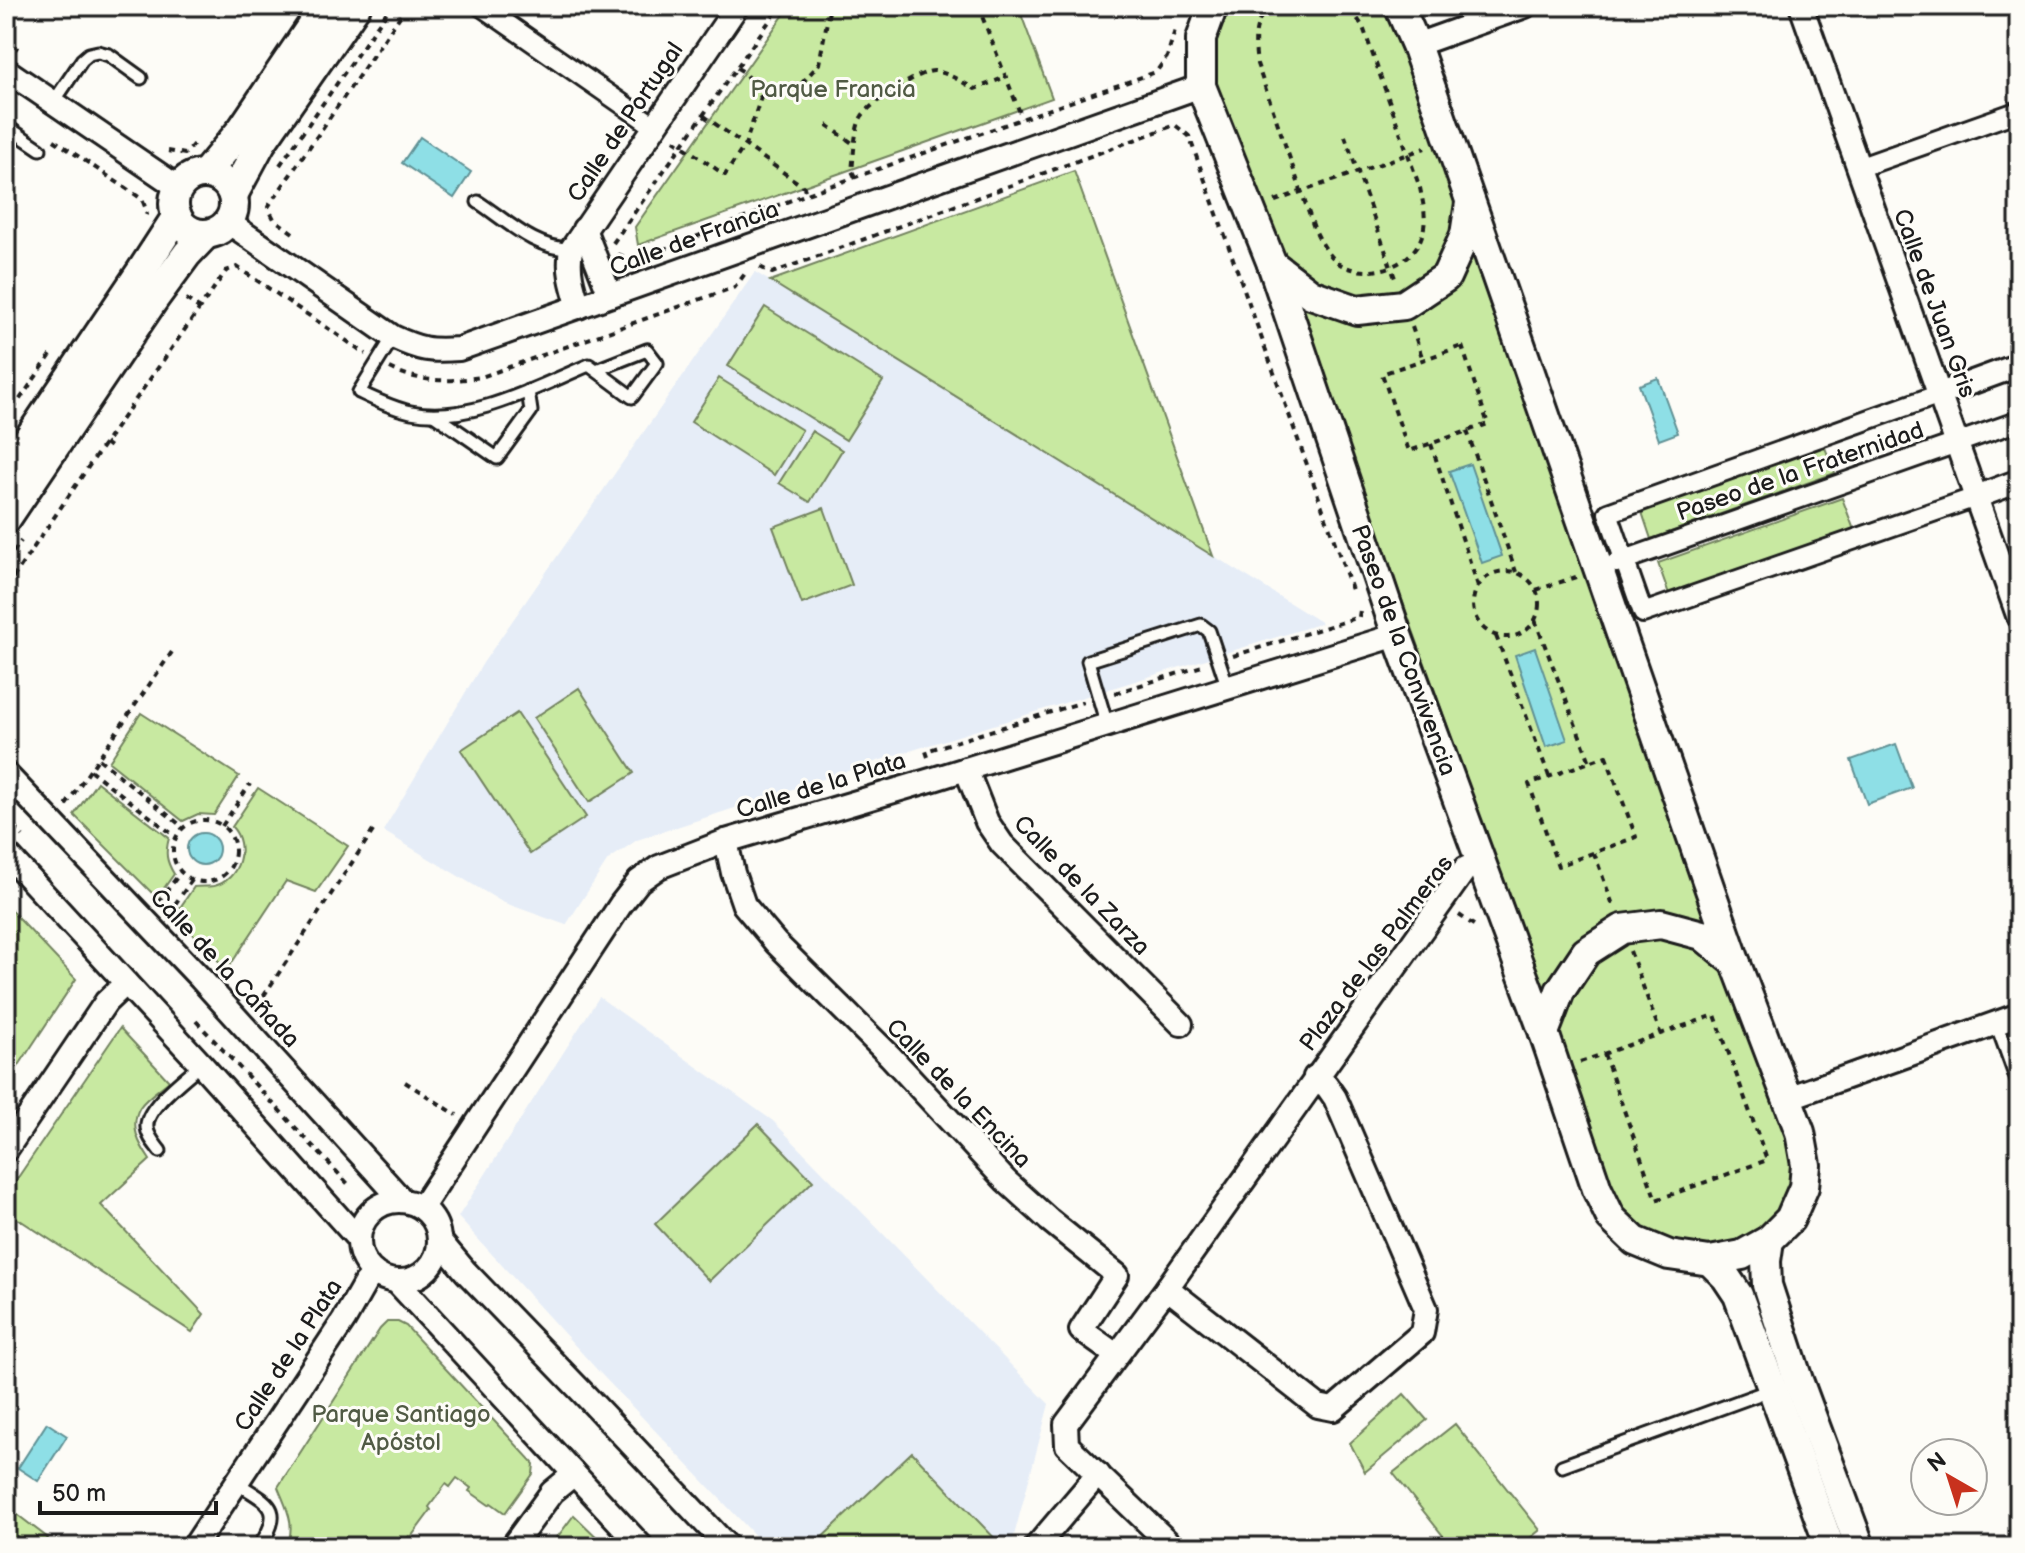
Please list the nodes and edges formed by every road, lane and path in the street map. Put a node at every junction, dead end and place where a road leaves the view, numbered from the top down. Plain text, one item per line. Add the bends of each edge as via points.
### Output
1 (325, 6) edge
2 (356, 6) edge
3 (407, 6) edge
4 (481, 6) edge
5 (737, 6) edge
6 (780, 6) edge
7 (831, 6) edge
8 (978, 6) edge
9 (1213, 6) edge
10 (1268, 6) edge
11 (1349, 6) edge
12 (1399, 6) edge
13 (1525, 6) edge
14 (1801, 6) edge
15 (1176, 27) dead end
16 (6, 41) edge
17 (1416, 45) junction
18 (26, 54) dead end
19 (737, 67) junction
20 (6, 70) edge
21 (1006, 77) junction
22 (141, 78) dead end
23 (1201, 86) junction
24 (761, 97) junction
25 (53, 103) junction
26 (2019, 111) edge
27 (704, 116) junction
28 (1022, 118) junction
29 (827, 125) dead end
30 (6, 126) edge
31 (654, 126) junction
32 (43, 132) dead end
33 (202, 134) dead end
34 (1345, 136) dead end
35 (1449, 140) junction
36 (158, 145) dead end
37 (745, 145) junction
38 (855, 145) junction
39 (683, 146) junction
40 (40, 149) dead end
41 (1407, 154) junction
42 (1858, 168) junction
43 (1358, 172) junction
44 (205, 174) junction
45 (855, 177) junction
46 (804, 187) dead end
47 (1302, 192) junction
48 (178, 202) junction
49 (478, 202) dead end
50 (1470, 203) junction
51 (1250, 210) junction
52 (222, 217) junction
53 (141, 223) dead end
54 (293, 233) dead end
55 (581, 242) junction
56 (1272, 264) junction
57 (1391, 268) junction
58 (610, 295) junction
59 (1404, 305) junction
60 (579, 307) junction
61 (393, 337) junction
62 (58, 345) dead end
63 (1423, 360) junction
64 (378, 362) junction
65 (2019, 365) edge
66 (596, 370) junction
67 (528, 391) junction
68 (1940, 394) junction
69 (435, 415) junction
70 (6, 419) edge
71 (2019, 421) edge
72 (1467, 431) junction
73 (1957, 442) junction
74 (105, 443) junction
75 (1431, 444) junction
76 (113, 449) dead end
77 (6, 472) edge
78 (2019, 481) edge
79 (1976, 497) junction
80 (6, 519) edge
81 (1611, 565) junction
82 (1516, 572) junction
83 (1478, 586) junction
84 (6, 588) edge
85 (1536, 590) junction
86 (1353, 593) dead end
87 (1359, 608) dead end
88 (2019, 618) edge
89 (1535, 620) junction
90 (1397, 635) junction
91 (1496, 636) junction
92 (174, 649) dead end
93 (1219, 660) junction
94 (1228, 688) junction
95 (1098, 698) junction
96 (1107, 725) junction
97 (98, 758) junction
98 (1590, 762) junction
99 (966, 769) junction
100 (90, 770) junction
101 (6, 774) edge
102 (1549, 777) junction
103 (934, 779) junction
104 (250, 784) dead end
105 (63, 810) dead end
106 (6, 818) edge
107 (222, 826) junction
108 (184, 828) junction
109 (375, 828) dead end
110 (176, 837) junction
111 (27, 841) dead end
112 (726, 841) junction
113 (6, 853) edge
114 (1480, 862) junction
115 (181, 872) junction
116 (192, 880) junction
117 (1444, 898) junction
118 (155, 906) dead end
119 (165, 917) dead end
120 (1481, 931) dead end
121 (1736, 964) junction
122 (126, 983) junction
123 (253, 1012) dead end
124 (189, 1014) dead end
125 (2019, 1015) edge
126 (1996, 1023) junction
127 (1181, 1024) dead end
128 (1544, 1033) junction
129 (1604, 1054) junction
130 (201, 1064) junction
131 (1555, 1070) junction
132 (1315, 1077) junction
133 (405, 1082) dead end
134 (2019, 1086) edge
135 (1788, 1098) junction
136 (461, 1118) dead end
137 (6, 1150) edge
138 (160, 1151) dead end
139 (351, 1187) dead end
140 (412, 1203) junction
141 (359, 1240) junction
142 (1769, 1240) junction
143 (440, 1241) junction
144 (1710, 1261) junction
145 (374, 1273) junction
146 (396, 1281) junction
147 (1167, 1288) junction
148 (1116, 1355) junction
149 (1774, 1389) junction
150 (1562, 1466) dead end
151 (574, 1474) junction
152 (1098, 1474) junction
153 (237, 1483) junction
154 (194, 1547) edge
155 (259, 1547) edge
156 (512, 1547) edge
157 (642, 1547) edge
158 (728, 1547) edge
159 (1036, 1547) edge
160 (1173, 1547) edge
161 (1830, 1547) edge
162 (1860, 1547) edge

1 - 44 street
2 - 52 street via 261,143
3 - 54 path via 268,207
4 - 31 street
5 - 31 street, Calle de Portugal
6 - 19 path
7 - 24 path via 819,64 802,83
8 - 21 path
9 - 23 street, Paseo de la Convivencia via 1201,39
10 - 47 path via 1257,20 1257,64
11 - 41 path via 1363,27
12 - 17 street, Paseo de la Convivencia
13 - 17 street
14 - 42 street, Calle de Juan Gris
15 - 28 path via 1156,72
16 - 18 path
17 - 35 street, Paseo de la Convivencia
19 - 24 path
19 - 27 path
20 - 25 street
21 - 28 path
21 - 38 path via 975,89 931,70 919,75 867,109
22 - 25 lane via 109,55 89,54
23 - 51 street, Paseo de la Convivencia
23 - 58 street, Calle de Francia
24 - 37 path
25 - 48 street
26 - 42 street
27 - 37 path
27 - 39 path
28 - 45 path
29 - 38 path
30 - 40 lane
31 - 39 path
31 - 55 street, Calle de Portugal
32 - 53 path via 142,199 147,212
33 - 36 path via 185,154
34 - 43 path
35 - 41 path
35 - 50 street, Paseo de la Convivencia
37 - 39 path via 725,175
37 - 46 path
38 - 45 path
39 - 45 path via 613,244 619,256 633,261
41 - 43 path
41 - 57 path via 1425,213 1423,235 1410,256
42 - 68 street, Calle de Juan Gris
43 - 47 path
43 - 57 path
44 - 48 street via 185,180
44 - 52 street via 227,184
47 - 51 path
47 - 57 path via 1324,247 1340,264 1364,271
48 - 52 street via 184,226 194,232
48 - 77 street
49 - 55 lane via 549,248
50 - 59 street via 1465,235 1446,277
50 - 81 street, Paseo de la Convivencia
51 - 56 street, Paseo de la Convivencia
52 - 61 street, Calle de Francia
52 - 80 street via 159,292
55 - 58 street
55 - 60 street via 569,261
56 - 59 street via 1311,294 1357,310
56 - 90 street, Paseo de la Convivencia
57 - 59 path
58 - 60 street, Calle de Francia
59 - 63 path
60 - 61 street, Calle de Francia via 459,349 432,351
61 - 64 lane
62 - 70 path
63 - 72 path via 1462,346 1488,424
63 - 75 path via 1382,374 1409,451
64 - 69 lane via 359,392 388,406
64 - 74 path via 237,267 226,271
64 - 86 path via 432,381 481,377 735,287 753,264 772,273 1175,125 1189,136
65 - 68 street, Paseo de la Fraternidad
66 - 66 lane via 632,397 657,363 647,350
66 - 67 lane via 589,365
67 - 69 lane via 476,410
67 - 69 lane via 531,411 497,458
68 - 73 street, Calle de Juan Gris
68 - 81 street via 1608,513
71 - 73 street, Paseo de la Fraternidad
72 - 75 path
72 - 82 path
73 - 79 street, Calle de Juan Gris
73 - 81 street, Paseo de la Fraternidad
74 - 76 path
74 - 84 path
75 - 83 path
78 - 79 street
79 - 81 street via 1643,613
79 - 88 street, Calle de Juan Gris
81 - 85 path
81 - 121 street, Paseo de la Convivencia
82 - 83 path via 1496,572
82 - 85 path
83 - 91 path via 1473,612
85 - 89 path
87 - 93 path via 1359,617
89 - 91 path via 1519,635
89 - 98 path
90 - 94 street, Calle de la Plata
90 - 114 street, Paseo de la Convivencia
91 - 102 path
92 - 97 path
93 - 94 lane
93 - 95 path
93 - 95 lane via 1209,631 1201,625 1187,629 1088,661
94 - 96 street, Calle de la Plata
95 - 96 lane
95 - 103 path via 926,751
96 - 99 street, Calle de la Plata
97 - 100 path
97 - 108 path
98 - 102 path
98 - 102 path via 1606,756 1636,837 1558,866 1529,784
99 - 103 street, Calle de la Plata
99 - 127 street, Calle de la Zarza via 987,822 1002,844
100 - 105 path
100 - 110 path
101 - 140 street, Calle de la Cañada
103 - 112 street, Calle de la Plata
104 - 107 path
106 - 111 path
107 - 108 path via 204,820
107 - 116 path via 234,844 229,870 212,881
108 - 110 path
109 - 123 path
110 - 115 path via 173,855
112 - 140 street, Calle de la Plata via 659,867 639,881
112 - 148 street, Calle de la Encina via 744,905 776,943 1006,1181 1117,1275 1081,1330
113 - 122 street
114 - 117 street, Plaza de las Palmeras via 1466,868
114 - 128 street, Paseo de la Convivencia
115 - 116 path
115 - 118 path
116 - 119 path
117 - 120 path
117 - 132 street, Plaza de las Palmeras
121 - 128 street, Paseo de la Convivencia via 1702,935 1661,924 1622,929 1586,952 1560,991
121 - 135 street, Paseo de la Convivencia
122 - 130 street
122 - 137 street via 106,1002
124 - 139 path
125 - 126 street
126 - 134 lane
126 - 135 street
128 - 131 street, Paseo de la Convivencia
129 - 129 path via 1715,1015 1767,1160 1656,1200
129 - 131 path
130 - 138 lane via 149,1116 147,1128
130 - 141 street
131 - 144 street, Paseo de la Convivencia via 1611,1218 1646,1246
132 - 147 street, Plaza de las Palmeras
132 - 147 street, Plaza de las Palmeras via 1335,1098 1426,1309 1422,1333 1333,1409 1318,1406
133 - 136 path
135 - 142 street, Paseo de la Convivencia via 1806,1165 1804,1187 1790,1219
140 - 141 street via 389,1201 377,1207 367,1216
140 - 143 street via 431,1216
141 - 145 street
142 - 144 street, Paseo de la Convivencia via 1742,1255
142 - 162 street via 1767,1285
143 - 146 street via 426,1270
143 - 158 street
144 - 149 street via 1738,1295
145 - 146 street
145 - 153 street, Calle de la Plata
146 - 151 street
147 - 148 street, Plaza de las Palmeras
148 - 152 street, Plaza de las Palmeras via 1066,1424 1067,1445
149 - 150 lane
149 - 161 street
151 - 156 street via 552,1492
151 - 157 street
152 - 159 street
152 - 160 street, Plaza de las Palmeras
153 - 154 street, Calle de la Plata
153 - 155 lane via 272,1508 268,1533

